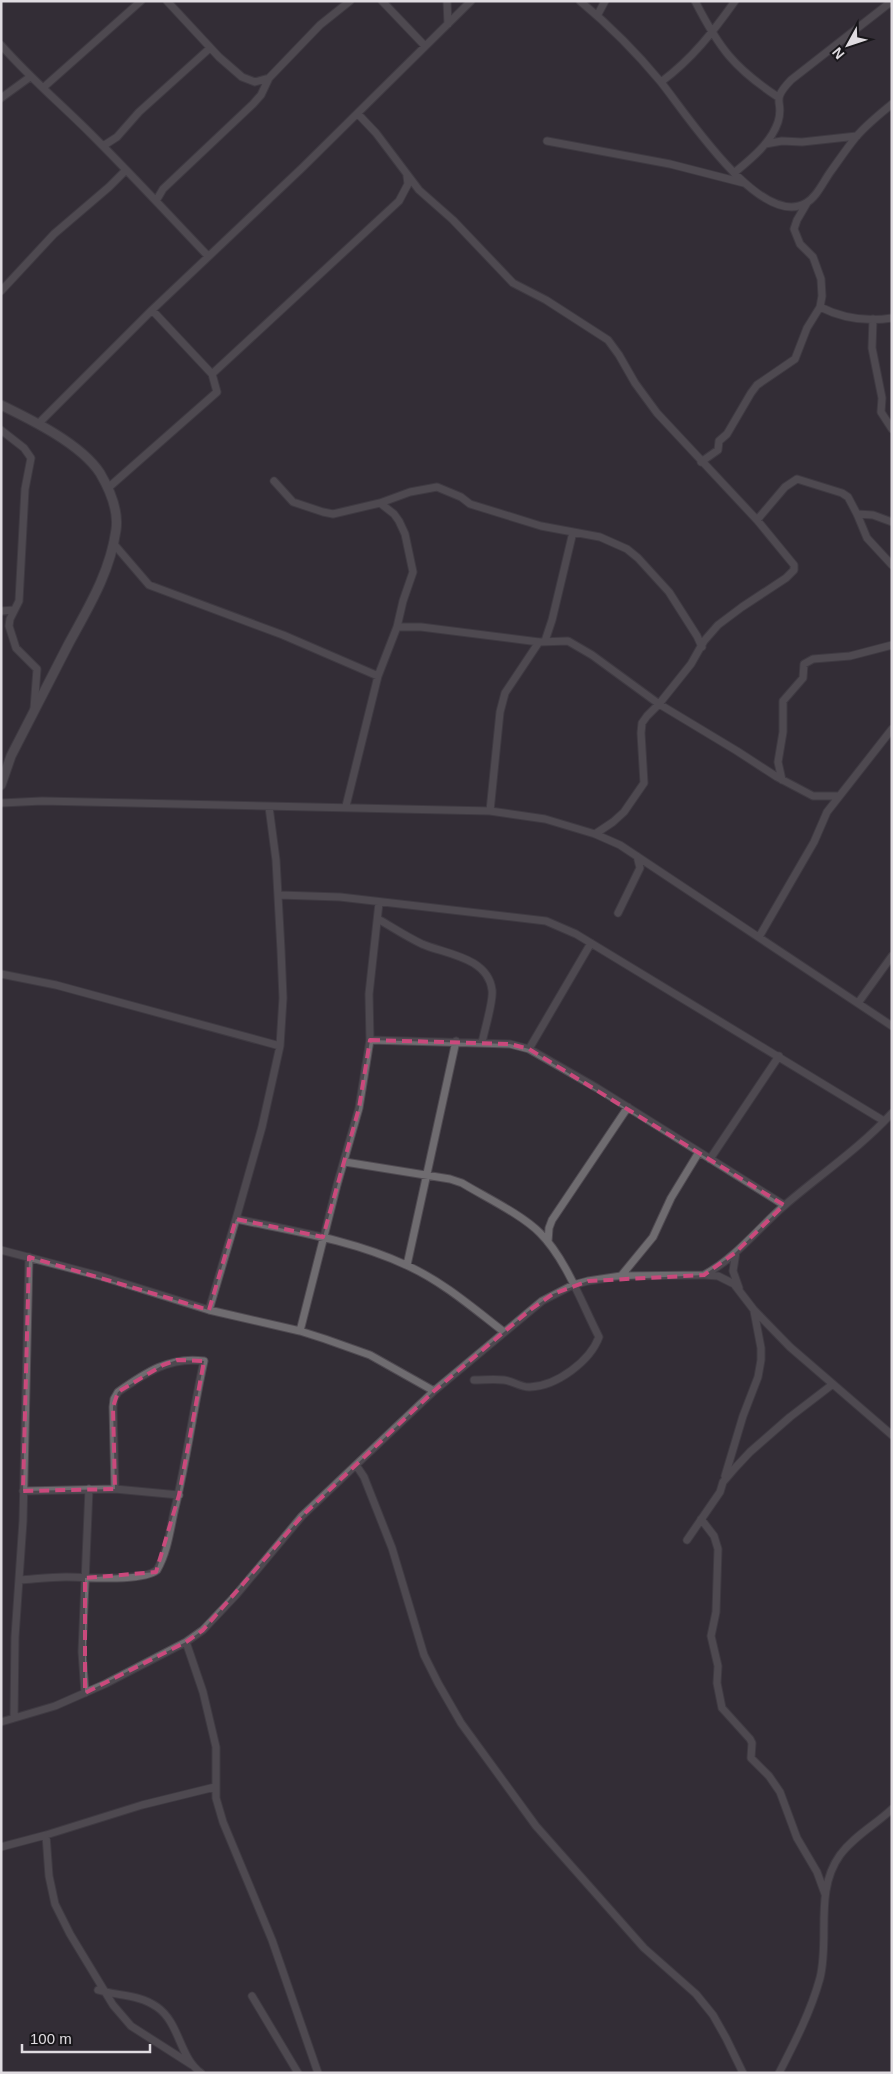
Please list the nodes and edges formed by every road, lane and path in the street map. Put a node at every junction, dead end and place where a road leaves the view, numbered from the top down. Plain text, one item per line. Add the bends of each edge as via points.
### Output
1 (141, 1) edge
2 (167, 1) edge
3 (350, 1) edge
4 (382, 1) edge
5 (447, 1) edge
6 (472, 1) edge
7 (580, 1) edge
8 (605, 1) edge
9 (695, 1) edge
10 (735, 1) edge
11 (892, 1) edge
12 (598, 16) junction
13 (448, 24) junction
14 (712, 34) junction
15 (1, 45) edge
16 (425, 46) junction
17 (210, 48) junction
18 (30, 77) junction
19 (268, 78) junction
20 (661, 82) junction
21 (44, 88) junction
22 (778, 97) junction
23 (1, 98) edge
24 (892, 104) edge
25 (358, 114) junction
26 (857, 136) junction
27 (547, 141) dead end
28 (765, 144) junction
29 (103, 146) junction
30 (125, 171) junction
31 (734, 173) junction
32 (407, 176) junction
33 (747, 184) junction
34 (156, 201) junction
35 (808, 202) junction
36 (208, 256) junction
37 (1, 291) edge
38 (820, 306) junction
39 (152, 310) junction
40 (892, 318) edge
41 (873, 320) junction
42 (212, 374) junction
43 (1, 405) edge
44 (39, 423) junction
45 (1, 430) edge
46 (892, 430) edge
47 (701, 462) junction
48 (274, 480) dead end
49 (108, 488) junction
50 (380, 503) junction
51 (857, 514) junction
52 (757, 520) junction
53 (892, 522) edge
54 (573, 532) junction
55 (113, 543) junction
56 (892, 566) edge
57 (14, 610) junction
58 (1, 611) edge
59 (397, 627) junction
60 (542, 642) junction
61 (892, 645) edge
62 (702, 647) junction
63 (378, 676) junction
64 (659, 704) junction
65 (33, 711) junction
66 (892, 729) edge
67 (4, 770) edge
68 (782, 780) junction
69 (1, 785) edge
70 (839, 796) junction
71 (1, 803) edge
72 (346, 806) junction
73 (269, 807) junction
74 (490, 811) junction
75 (594, 834) junction
76 (637, 856) junction
77 (279, 895) junction
78 (378, 903) junction
79 (618, 913) dead end
80 (378, 919) junction
81 (759, 937) junction
82 (591, 943) junction
83 (892, 956) edge
84 (1, 974) edge
85 (858, 1003) junction
86 (892, 1026) edge
87 (370, 1040) junction
88 (456, 1042) junction
89 (482, 1043) junction
90 (280, 1046) junction
91 (528, 1049) junction
92 (779, 1056) junction
93 (628, 1108) junction
94 (892, 1113) edge
95 (884, 1121) junction
96 (699, 1152) junction
97 (710, 1159) junction
98 (345, 1162) junction
99 (426, 1176) junction
100 (784, 1205) junction
101 (236, 1219) junction
102 (551, 1224) junction
103 (533, 1227) junction
104 (323, 1237) junction
105 (548, 1242) junction
106 (1, 1250) edge
107 (736, 1252) junction
108 (29, 1257) junction
109 (407, 1265) junction
110 (704, 1275) junction
111 (621, 1276) junction
112 (573, 1285) junction
113 (739, 1288) junction
114 (209, 1310) junction
115 (754, 1310) junction
116 (300, 1331) junction
117 (504, 1332) junction
118 (474, 1380) dead end
119 (833, 1384) junction
120 (434, 1391) junction
121 (892, 1435) edge
122 (356, 1465) junction
123 (723, 1482) junction
124 (89, 1489) junction
125 (115, 1490) junction
126 (23, 1491) junction
127 (179, 1495) junction
128 (700, 1519) junction
129 (687, 1540) dead end
130 (85, 1578) junction
131 (20, 1580) junction
132 (186, 1642) junction
133 (85, 1693) junction
134 (14, 1718) junction
135 (1, 1722) edge
136 (215, 1787) junction
137 (892, 1810) edge
138 (46, 1835) junction
139 (1, 1847) edge
140 (825, 1894) junction
141 (98, 1990) dead end
142 (106, 1992) junction
143 (252, 1996) dead end
144 (192, 2065) junction
145 (201, 2073) edge
146 (298, 2073) edge
147 (318, 2073) edge
148 (743, 2073) edge
149 (780, 2073) edge

1 - 21 street
2 - 17 street
3 - 19 street via 307,36
4 - 16 street
5 - 13 street
6 - 13 street
7 - 12 street
8 - 12 street
9 - 14 street
10 - 14 street
11 - 22 street via 792,80
12 - 20 street
13 - 16 street
14 - 20 street
14 - 22 street via 745,74
15 - 18 street
16 - 25 street
17 - 19 street via 242,78 254,82
17 - 29 street via 139,112 117,137
18 - 21 street
18 - 23 street
19 - 34 street via 253,104 163,189
20 - 31 street
21 - 29 street
22 - 28 street via 778,122
24 - 26 street
25 - 32 street
25 - 36 street
26 - 28 street
26 - 35 street
27 - 33 street via 670,164
28 - 31 street
29 - 30 street
30 - 34 street
30 - 37 street via 54,234
31 - 33 street
32 - 42 street via 408,184 399,201
32 - 47 street via 514,283 608,340 657,413
33 - 35 street via 770,202 783,206
34 - 36 street
35 - 38 street via 794,229 800,244 813,257 821,279
36 - 39 street
38 - 41 street via 839,314
38 - 47 street via 807,328 796,358 757,385 727,434 718,442 719,449
39 - 42 street
39 - 44 street
40 - 41 street
41 - 46 street via 872,348 882,398 881,412
42 - 49 street via 218,390 214,395
43 - 44 street
44 - 49 street via 73,447 98,471
45 - 57 street via 24,448 31,458 25,489 19,601
47 - 52 street
48 - 50 street via 294,502 323,512 333,514
49 - 55 street via 115,508
50 - 54 street via 437,487 461,496 470,504 541,526
50 - 59 street via 399,521 413,566
51 - 52 street via 852,502 842,493 797,479 785,487
51 - 53 street via 873,515
51 - 56 street via 867,538
52 - 62 street via 794,565 794,570 718,626
54 - 60 street via 552,620
54 - 62 street via 600,537 627,549 638,558 669,592
55 - 63 street via 149,585 283,635
55 - 65 street via 99,587
57 - 58 street
57 - 65 street via 9,626 16,648 37,669
59 - 60 street
59 - 63 street
60 - 64 street via 562,640 575,644
60 - 74 street via 505,693 500,712
61 - 68 street via 850,656 813,659 804,664 803,678 783,701 783,732 778,762
62 - 64 street
63 - 72 street
64 - 68 street
64 - 75 street via 642,722 644,783 624,812
65 - 67 street
66 - 70 street
67 - 69 street
68 - 70 street via 813,796
70 - 81 street via 827,812 814,842
71 - 73 street via 42,801
72 - 73 street
72 - 74 street
73 - 77 street
74 - 75 street via 545,819
75 - 76 street
76 - 79 street via 640,868
76 - 81 street
77 - 78 street via 340,897
77 - 90 street via 283,998
78 - 80 street
78 - 82 street via 546,921
80 - 87 street via 370,994
80 - 89 street via 421,944 464,957 487,976 493,992
81 - 85 street
82 - 91 street
82 - 92 street
83 - 85 street
84 - 90 street via 56,985
85 - 86 street
87 - 88 street
87 - 98 street via 359,1108
88 - 89 street
88 - 99 street
89 - 91 street via 510,1044
90 - 101 street via 262,1127
91 - 93 street
92 - 95 street
92 - 97 street
93 - 96 street
93 - 102 street
94 - 95 street
95 - 100 street via 856,1149
96 - 97 street
96 - 111 street via 653,1236
97 - 100 street
98 - 99 street
98 - 104 street
99 - 103 street via 462,1183
99 - 109 street
100 - 107 street
101 - 104 street
101 - 114 street
102 - 103 street
102 - 105 street
103 - 105 street
104 - 109 street
104 - 116 street
105 - 112 street
106 - 108 street
107 - 110 street
107 - 113 street via 733,1271
108 - 114 street
108 - 126 street
109 - 117 street via 434,1280
110 - 111 street
110 - 113 street via 727,1279
111 - 112 street
112 - 117 street via 542,1301
112 - 118 street via 599,1336 595,1346 577,1364 547,1384 528,1388 503,1380
113 - 115 street
114 - 116 street
115 - 119 street
115 - 123 street via 761,1348 758,1377
116 - 120 street via 370,1355
117 - 120 street
119 - 121 street
119 - 123 street via 750,1452
120 - 122 street
122 - 132 street via 302,1516 219,1614
122 - 148 street via 364,1477 392,1548 424,1654 461,1723 536,1826 644,1948 696,1994 713,2015
123 - 128 street via 720,1492
124 - 125 street
124 - 126 street
124 - 130 street
125 - 127 street
125 - 127 street via 114,1399 118,1392 164,1365 191,1359 204,1361
126 - 131 street
127 - 130 street via 167,1545 157,1570 137,1576
128 - 129 street
128 - 140 street via 714,1536 718,1549 716,1612 711,1636 718,1666 719,1702 750,1739 751,1758 780,1792 797,1838 817,1872
130 - 131 street
130 - 133 street via 82,1652
131 - 134 street via 15,1637
132 - 133 street
132 - 136 street via 203,1692 216,1747
133 - 134 street
134 - 135 street
136 - 138 street via 142,1804
136 - 147 street via 223,1822 272,1940
137 - 140 street via 854,1839 840,1856
138 - 139 street
138 - 142 street via 54,1904
140 - 149 street via 820,1976 805,2021
141 - 142 street
142 - 144 street via 119,2014 131,2026
142 - 144 street via 155,2005 170,2020
143 - 146 street
144 - 145 street

